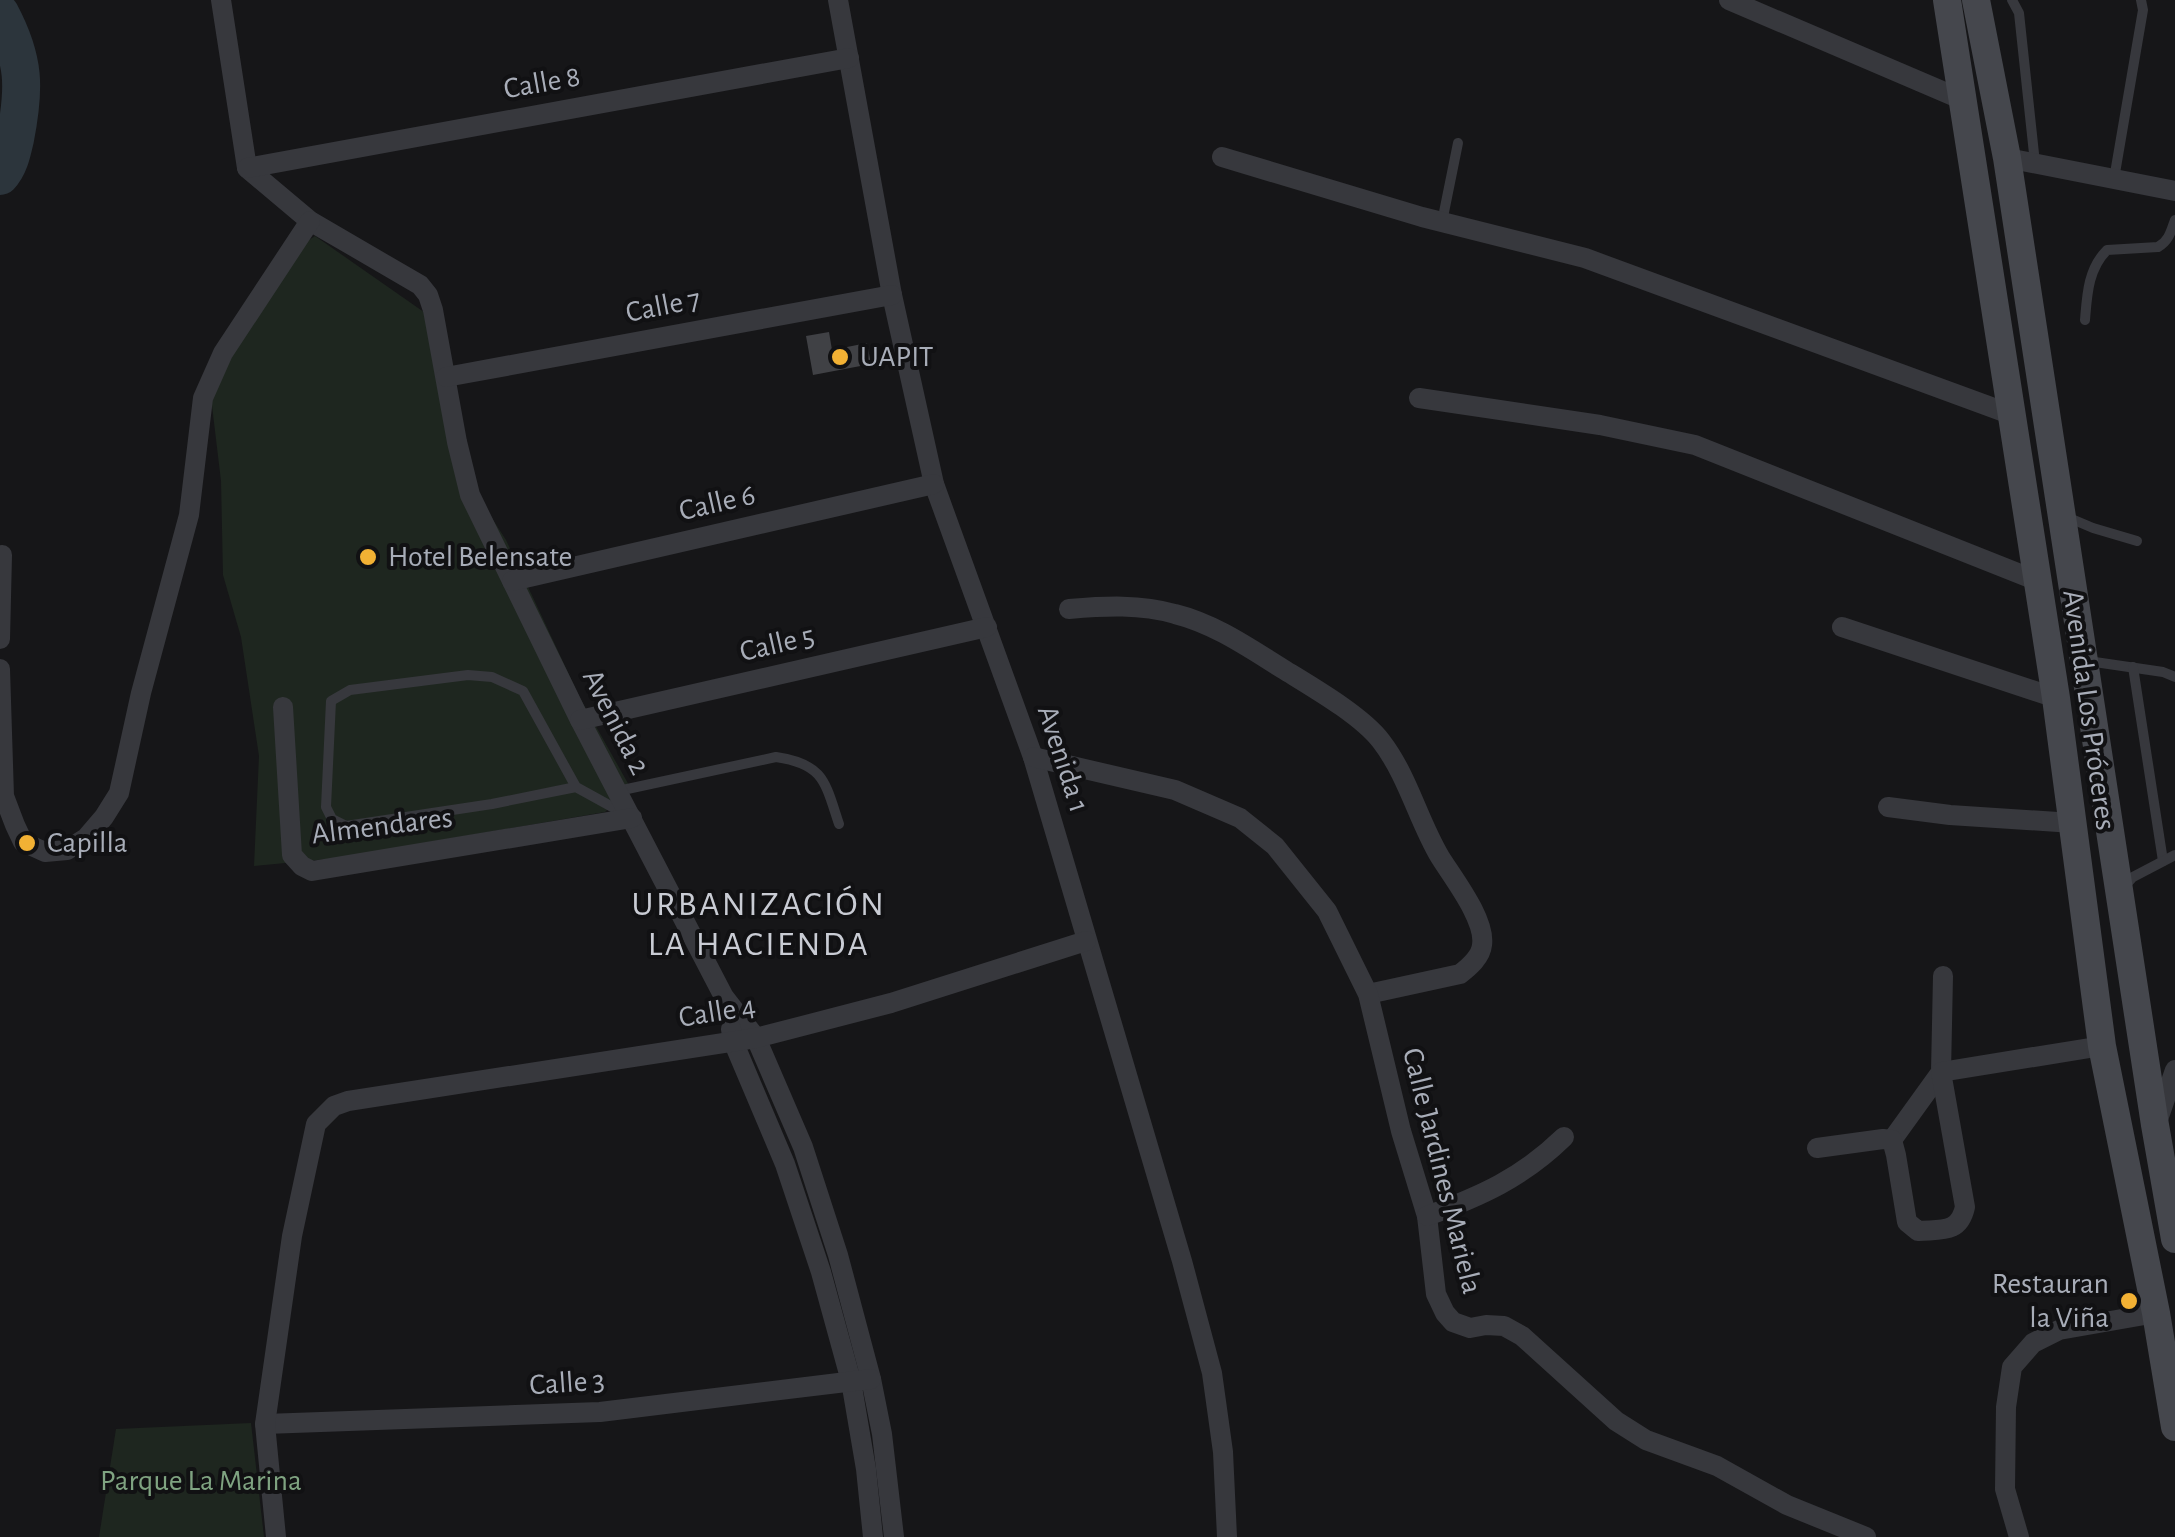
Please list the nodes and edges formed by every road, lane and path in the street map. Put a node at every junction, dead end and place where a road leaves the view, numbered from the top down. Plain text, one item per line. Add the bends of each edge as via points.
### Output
1 (221, 0) edge
2 (838, 0) edge
3 (1729, 0) edge
4 (1947, 0) edge
5 (1976, 0) edge
6 (2012, 0) edge
7 (2142, 0) edge
8 (848, 58) junction
9 (1963, 100) junction
10 (1458, 143) dead end
11 (1222, 157) dead end
12 (2007, 158) junction
13 (2036, 164) junction
14 (247, 168) junction
15 (2114, 180) junction
16 (2175, 191) edge
17 (2175, 220) edge
18 (310, 221) junction
19 (1442, 222) junction
20 (892, 294) junction
21 (2085, 320) dead end
22 (446, 377) junction
23 (1419, 398) dead end
24 (2010, 414) junction
25 (934, 484) junction
26 (2062, 514) junction
27 (2136, 542) dead end
28 (2, 555) edge
29 (512, 580) junction
30 (2038, 581) junction
31 (1070, 609) dead end
32 (987, 627) junction
33 (1842, 627) dead end
34 (0, 638) edge
35 (2084, 660) junction
36 (2133, 667) junction
37 (0, 669) edge
38 (2175, 677) edge
39 (2056, 698) junction
40 (283, 707) dead end
41 (580, 720) junction
42 (1033, 758) junction
43 (576, 787) junction
44 (618, 791) junction
45 (1888, 808) dead end
46 (632, 818) junction
47 (2073, 823) junction
48 (838, 824) dead end
49 (2169, 858) edge
50 (2119, 892) junction
51 (1086, 941) junction
52 (1943, 976) dead end
53 (1368, 994) junction
54 (724, 998) junction
55 (756, 1038) junction
56 (733, 1040) junction
57 (2102, 1046) junction
58 (2175, 1070) edge
59 (1941, 1072) junction
60 (2155, 1126) junction
61 (1564, 1137) dead end
62 (1892, 1140) junction
63 (1817, 1148) dead end
64 (2173, 1150) edge
65 (1428, 1216) junction
66 (2175, 1240) edge
67 (2164, 1325) edge
68 (861, 1380) junction
69 (265, 1424) junction
70 (2175, 1428) edge
71 (276, 1537) edge
72 (873, 1537) edge
73 (894, 1537) edge
74 (1227, 1537) edge
75 (1866, 1537) edge
76 (2019, 1537) edge

1 - 14 street
2 - 8 street, Avenida 1
3 - 9 street
4 - 9 main road, Avenida Los Próceres
5 - 12 main road, Avenida Los Próceres
6 - 13 lane
7 - 15 lane
8 - 14 street, Calle 8
8 - 20 street, Avenida 1
9 - 24 main road, Avenida Los Próceres
10 - 19 lane
11 - 19 street
12 - 13 street
12 - 26 main road, Avenida Los Próceres
13 - 15 street
14 - 18 street, Avenida 2
15 - 16 street
17 - 21 lane via 2164,244 2107,250 2098,259
18 - 22 street, Avenida 2 via 420,285 433,310
18 - 37 street via 223,353 204,398 189,515 119,793 86,838 67,850 45,852 23,842 4,796
19 - 24 street via 1585,258
20 - 22 street, Calle 7
20 - 25 street, Avenida 1
22 - 29 street, Avenida 2 via 470,495
23 - 30 street via 1695,445
24 - 30 main road, Avenida Los Próceres
25 - 29 street, Calle 6
25 - 32 street, Avenida 1
26 - 27 lane
26 - 35 main road, Avenida Los Próceres
28 - 34 street
29 - 41 street, Avenida 2
30 - 39 main road, Avenida Los Próceres
31 - 53 street via 1120,606 1202,622 1329,697 1378,737 1471,907 1482,948 1460,974
32 - 41 street, Calle 5
32 - 42 street, Avenida 1
33 - 39 street
35 - 36 lane
35 - 50 main road, Avenida Los Próceres
36 - 38 lane
36 - 49 lane
39 - 47 main road, Avenida Los Próceres
40 - 46 street, Almendares via 292,855 312,871
41 - 44 street, Avenida 2
42 - 51 street, Avenida 1
42 - 53 street, Calle Jardines Mariela via 1175,790 1240,818 1276,846 1327,912
43 - 43 lane via 523,691 492,677 350,690 331,701 326,806 346,826
43 - 46 lane
44 - 46 street, Avenida 2
44 - 48 lane via 776,757 800,760 825,781
45 - 47 street
46 - 54 street, Avenida 2
47 - 57 main road, Avenida Los Próceres
49 - 50 lane
50 - 60 main road, Avenida Los Próceres
51 - 55 street, Calle 4
51 - 74 street, Avenida 1 via 1212,1373
52 - 59 street
53 - 65 street, Calle Jardines Mariela
54 - 55 street, Avenida 2
54 - 56 street
55 - 56 street, Calle 4
55 - 68 street, Avenida 2 via 803,1147 838,1254
56 - 68 street via 786,1164
56 - 69 street, Calle 4 via 334,1106 316,1124
57 - 59 street
57 - 67 main road, Avenida Los Próceres
58 - 60 street
59 - 62 street
59 - 62 street via 1962,1221 1918,1231 1907,1222
60 - 64 lane
60 - 66 main road, Avenida Los Próceres
61 - 65 street via 1478,1198
62 - 63 street
65 - 75 street, Calle Jardines Mariela via 1436,1294 1453,1322 1504,1326 1646,1440
67 - 70 main road, Avenida Los Próceres
67 - 76 street via 2058,1330 2033,1343 2012,1367 2004,1488
68 - 69 street, Calle 3 via 600,1412
68 - 72 street
68 - 73 street, Avenida 2 via 882,1434
69 - 71 street

